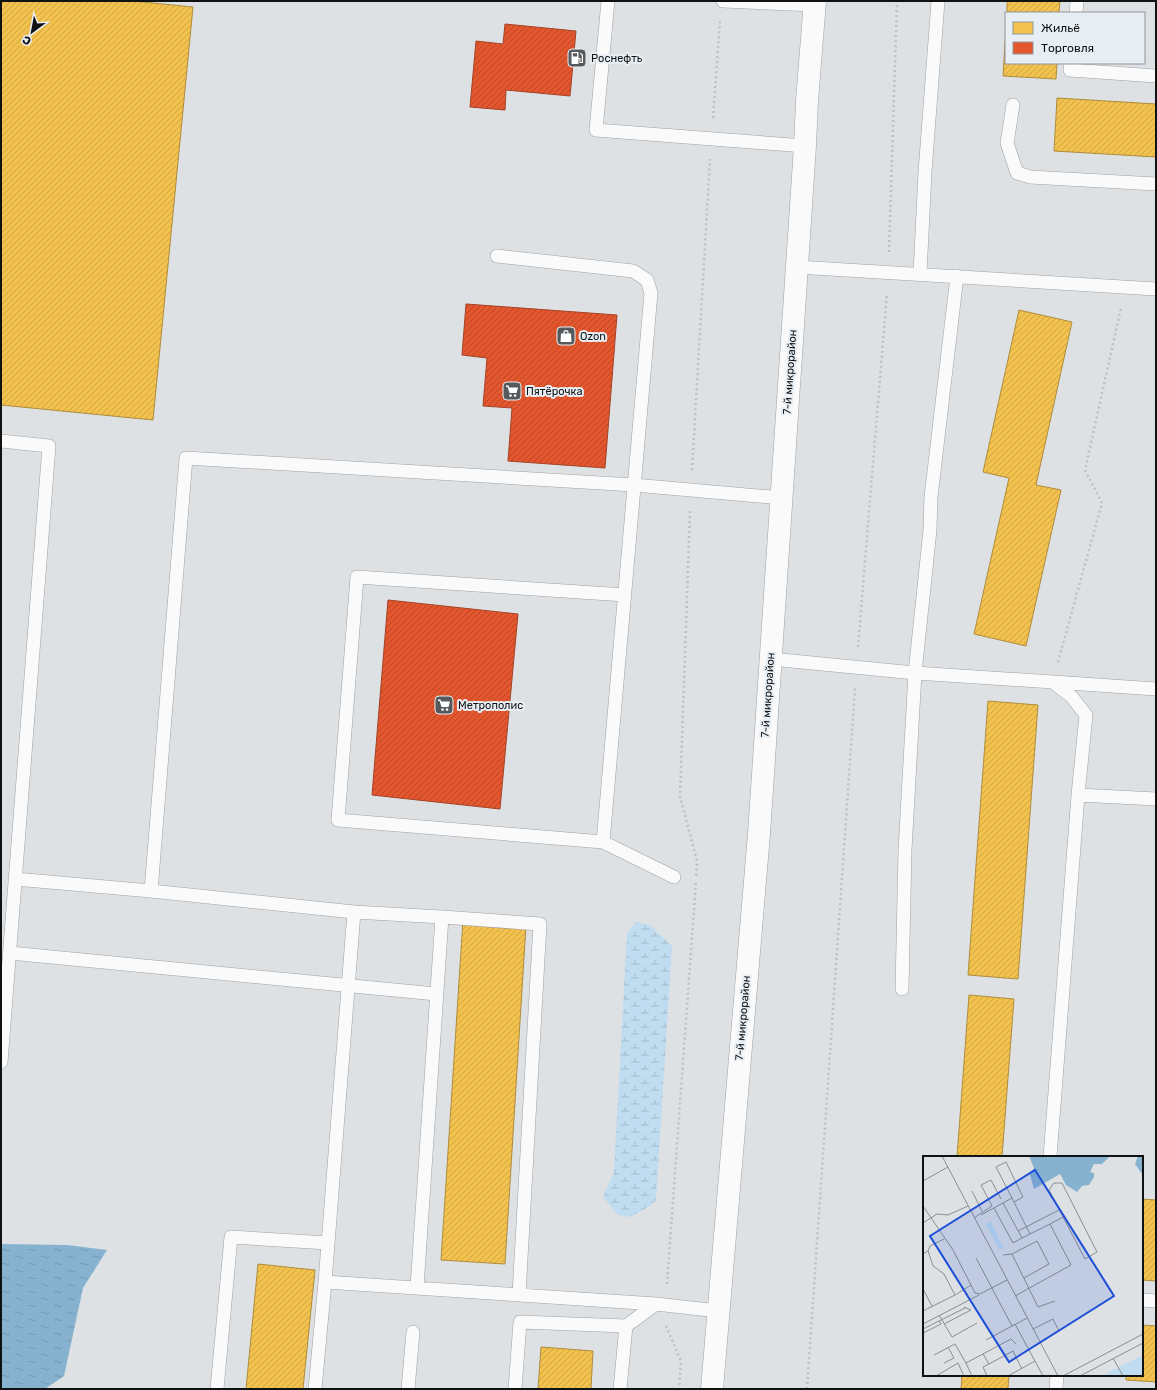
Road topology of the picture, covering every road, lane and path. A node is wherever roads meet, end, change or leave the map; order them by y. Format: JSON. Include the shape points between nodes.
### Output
{"nodes":[{"id":1,"x":608,"y":1,"type":"edge"},
{"id":2,"x":723,"y":1,"type":"edge"},
{"id":3,"x":897,"y":1,"type":"edge"},
{"id":4,"x":938,"y":1,"type":"edge"},
{"id":5,"x":1077,"y":1,"type":"edge"},
{"id":6,"x":815,"y":3,"type":"edge"},
{"id":7,"x":1076,"y":12,"type":"edge"},
{"id":8,"x":720,"y":16,"type":"dead end"},
{"id":9,"x":1071,"y":64,"type":"edge"},
{"id":10,"x":1156,"y":76,"type":"edge"},
{"id":11,"x":1013,"y":105,"type":"dead end"},
{"id":12,"x":711,"y":139,"type":"junction"},
{"id":13,"x":805,"y":146,"type":"junction"},
{"id":14,"x":1156,"y":184,"type":"edge"},
{"id":15,"x":497,"y":256,"type":"dead end"},
{"id":16,"x":797,"y":267,"type":"junction"},
{"id":17,"x":888,"y":272,"type":"junction"},
{"id":18,"x":920,"y":274,"type":"junction"},
{"id":19,"x":957,"y":276,"type":"junction"},
{"id":20,"x":1126,"y":287,"type":"junction"},
{"id":21,"x":1156,"y":289,"type":"edge"},
{"id":22,"x":1,"y":441,"type":"edge"},
{"id":23,"x":634,"y":485,"type":"junction"},
{"id":24,"x":691,"y":490,"type":"junction"},
{"id":25,"x":782,"y":498,"type":"junction"},
{"id":26,"x":625,"y":595,"type":"junction"},
{"id":27,"x":771,"y":659,"type":"junction"},
{"id":28,"x":856,"y":667,"type":"junction"},
{"id":29,"x":916,"y":673,"type":"junction"},
{"id":30,"x":1053,"y":682,"type":"junction"},
{"id":31,"x":1156,"y":689,"type":"edge"},
{"id":32,"x":1078,"y":794,"type":"junction"},
{"id":33,"x":1156,"y":798,"type":"edge"},
{"id":34,"x":603,"y":842,"type":"junction"},
{"id":35,"x":674,"y":877,"type":"dead end"},
{"id":36,"x":15,"y":880,"type":"junction"},
{"id":37,"x":151,"y":891,"type":"junction"},
{"id":38,"x":354,"y":912,"type":"junction"},
{"id":39,"x":442,"y":917,"type":"junction"},
{"id":40,"x":10,"y":953,"type":"junction"},
{"id":41,"x":347,"y":986,"type":"junction"},
{"id":42,"x":902,"y":989,"type":"dead end"},
{"id":43,"x":436,"y":994,"type":"junction"},
{"id":44,"x":1,"y":1062,"type":"edge"},
{"id":45,"x":1050,"y":1156,"type":"edge"},
{"id":46,"x":328,"y":1243,"type":"junction"},
{"id":47,"x":325,"y":1282,"type":"junction"},
{"id":48,"x":416,"y":1287,"type":"junction"},
{"id":49,"x":519,"y":1294,"type":"junction"},
{"id":50,"x":1143,"y":1300,"type":"edge"},
{"id":51,"x":1156,"y":1302,"type":"edge"},
{"id":52,"x":656,"y":1304,"type":"junction"},
{"id":53,"x":718,"y":1310,"type":"junction"},
{"id":54,"x":626,"y":1326,"type":"junction"},
{"id":55,"x":413,"y":1332,"type":"dead end"},
{"id":56,"x":1057,"y":1376,"type":"edge"},
{"id":57,"x":216,"y":1389,"type":"edge"},
{"id":58,"x":315,"y":1389,"type":"edge"},
{"id":59,"x":408,"y":1389,"type":"edge"},
{"id":60,"x":515,"y":1389,"type":"edge"},
{"id":61,"x":620,"y":1389,"type":"edge"},
{"id":62,"x":679,"y":1389,"type":"edge"},
{"id":63,"x":712,"y":1389,"type":"edge"},
{"id":64,"x":808,"y":1389,"type":"edge"},
{"id":65,"x":1056,"y":1389,"type":"edge"}],
"edges":[{"from":1,"to":12,"type":"lane","via":[[596,130]]},
{"from":2,"to":6,"type":"lane"},
{"from":3,"to":17,"type":"path"},
{"from":4,"to":18,"type":"lane","via":[[924,172]]},
{"from":5,"to":7,"type":"lane"},
{"from":6,"to":13,"type":"street","name":"7-й микрорайон"},
{"from":8,"to":12,"type":"path"},
{"from":9,"to":10,"type":"lane","via":[[1070,70]]},
{"from":11,"to":14,"type":"lane","via":[[1007,143],[1017,173],[1030,177]]},
{"from":12,"to":13,"type":"lane"},
{"from":12,"to":24,"type":"path"},
{"from":13,"to":16,"type":"street","name":"7-й микрорайон"},
{"from":15,"to":23,"type":"lane","via":[[633,271],[647,280],[651,293]]},
{"from":16,"to":17,"type":"lane"},
{"from":16,"to":25,"type":"street","name":"7-й микрорайон"},
{"from":17,"to":18,"type":"lane"},
{"from":17,"to":28,"type":"path"},
{"from":18,"to":19,"type":"lane"},
{"from":19,"to":20,"type":"lane"},
{"from":19,"to":29,"type":"lane","via":[[931,497]]},
{"from":20,"to":21,"type":"lane"},
{"from":20,"to":30,"type":"path","via":[[1085,470],[1102,503]]},
{"from":22,"to":36,"type":"lane","via":[[49,446]]},
{"from":23,"to":24,"type":"lane"},
{"from":23,"to":26,"type":"lane"},
{"from":23,"to":37,"type":"lane","via":[[186,458]]},
{"from":24,"to":25,"type":"lane"},
{"from":24,"to":52,"type":"path","via":[[680,796],[697,861],[667,1288]]},
{"from":25,"to":27,"type":"street","name":"7-й микрорайон"},
{"from":26,"to":34,"type":"lane"},
{"from":26,"to":34,"type":"lane","via":[[357,577],[338,820]]},
{"from":27,"to":28,"type":"lane"},
{"from":27,"to":53,"type":"street","name":"7-й микрорайон","via":[[759,834]]},
{"from":28,"to":29,"type":"lane"},
{"from":28,"to":64,"type":"path"},
{"from":29,"to":30,"type":"lane"},
{"from":29,"to":42,"type":"lane","via":[[905,850]]},
{"from":30,"to":31,"type":"lane"},
{"from":30,"to":32,"type":"lane","via":[[1071,696],[1086,715]]},
{"from":32,"to":33,"type":"lane"},
{"from":32,"to":45,"type":"lane"},
{"from":34,"to":35,"type":"lane"},
{"from":36,"to":37,"type":"lane"},
{"from":36,"to":40,"type":"lane"},
{"from":37,"to":38,"type":"lane"},
{"from":38,"to":39,"type":"lane"},
{"from":38,"to":41,"type":"lane"},
{"from":39,"to":43,"type":"lane"},
{"from":39,"to":49,"type":"lane","via":[[540,924]]},
{"from":40,"to":41,"type":"lane"},
{"from":40,"to":44,"type":"lane"},
{"from":41,"to":43,"type":"lane"},
{"from":41,"to":46,"type":"lane"},
{"from":43,"to":48,"type":"lane"},
{"from":46,"to":47,"type":"lane"},
{"from":46,"to":57,"type":"lane","via":[[231,1237]]},
{"from":47,"to":48,"type":"lane"},
{"from":47,"to":58,"type":"lane"},
{"from":48,"to":49,"type":"lane"},
{"from":49,"to":52,"type":"lane"},
{"from":50,"to":51,"type":"lane"},
{"from":52,"to":53,"type":"lane"},
{"from":52,"to":54,"type":"lane"},
{"from":52,"to":62,"type":"path","via":[[681,1361]]},
{"from":53,"to":63,"type":"street","name":"7-й микрорайон"},
{"from":54,"to":60,"type":"lane","via":[[520,1322]]},
{"from":54,"to":61,"type":"lane"},
{"from":55,"to":59,"type":"lane"},
{"from":56,"to":65,"type":"lane"}]}
